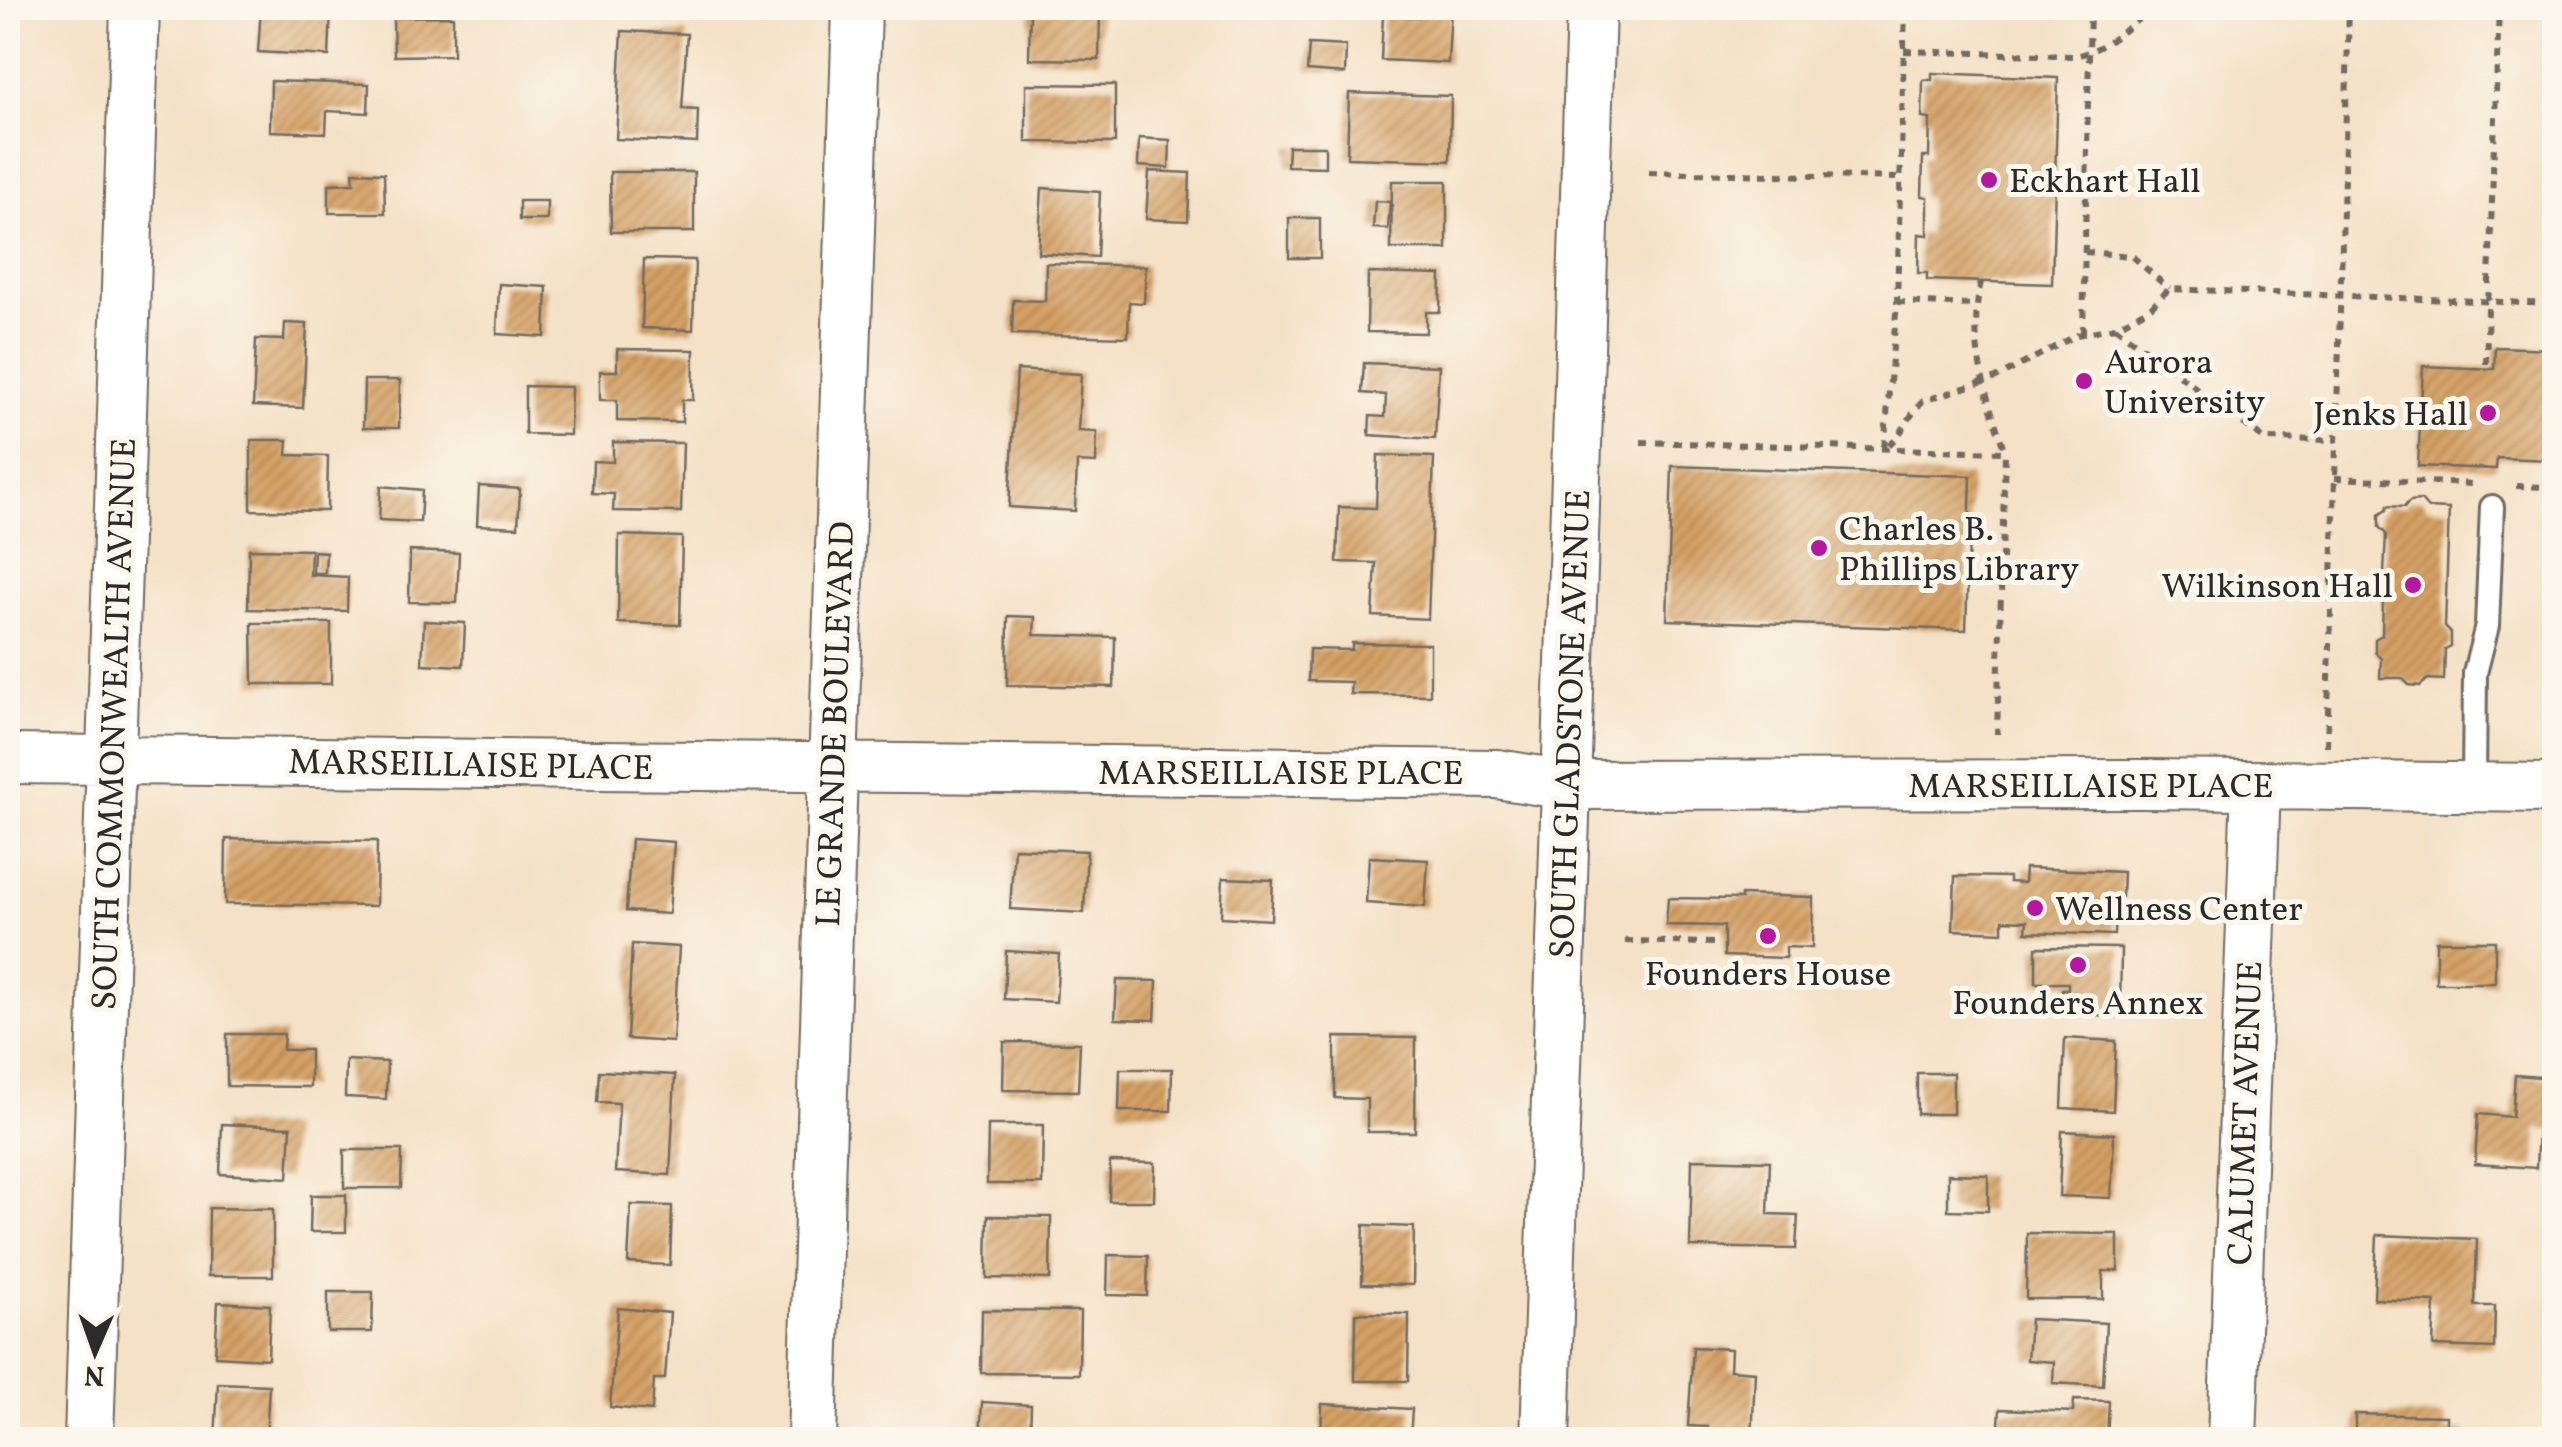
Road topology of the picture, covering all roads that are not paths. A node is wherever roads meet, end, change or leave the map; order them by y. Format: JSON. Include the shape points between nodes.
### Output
{"nodes":[{"id":1,"x":135,"y":8,"type":"edge"},
{"id":2,"x":857,"y":8,"type":"edge"},
{"id":3,"x":1591,"y":8,"type":"edge"},
{"id":4,"x":2492,"y":508,"type":"dead end"},
{"id":5,"x":8,"y":759,"type":"edge"},
{"id":6,"x":112,"y":760,"type":"junction"},
{"id":7,"x":833,"y":769,"type":"junction"},
{"id":8,"x":1567,"y":785,"type":"junction"},
{"id":9,"x":2256,"y":786,"type":"junction"},
{"id":10,"x":2474,"y":788,"type":"junction"},
{"id":11,"x":2554,"y":788,"type":"edge"},
{"id":12,"x":90,"y":1440,"type":"edge"},
{"id":13,"x":812,"y":1440,"type":"edge"},
{"id":14,"x":1545,"y":1440,"type":"edge"},
{"id":15,"x":2232,"y":1440,"type":"edge"}],
"edges":[{"from":1,"to":6,"type":"street","name":"SOUTH COMMONWEALTH AVENUE"},
{"from":2,"to":7,"type":"street","name":"LE GRANDE BOULEVARD"},
{"from":3,"to":8,"type":"street","name":"SOUTH GLADSTONE AVENUE"},
{"from":4,"to":10,"type":"lane","via":[[2487,626],[2475,673]]},
{"from":5,"to":6,"type":"street","name":"MARSEILLAISE PLACE"},
{"from":6,"to":7,"type":"street","name":"MARSEILLAISE PLACE"},
{"from":6,"to":12,"type":"street","name":"SOUTH COMMONWEALTH AVENUE"},
{"from":7,"to":8,"type":"street","name":"MARSEILLAISE PLACE","via":[[1497,774]]},
{"from":7,"to":13,"type":"street","name":"LE GRANDE BOULEVARD"},
{"from":8,"to":9,"type":"street","name":"MARSEILLAISE PLACE"},
{"from":8,"to":14,"type":"street","name":"SOUTH GLADSTONE AVENUE"},
{"from":9,"to":10,"type":"street","name":"MARSEILLAISE PLACE"},
{"from":9,"to":15,"type":"street","name":"CALUMET AVENUE"},
{"from":10,"to":11,"type":"street","name":"MARSEILLAISE PLACE"}]}
